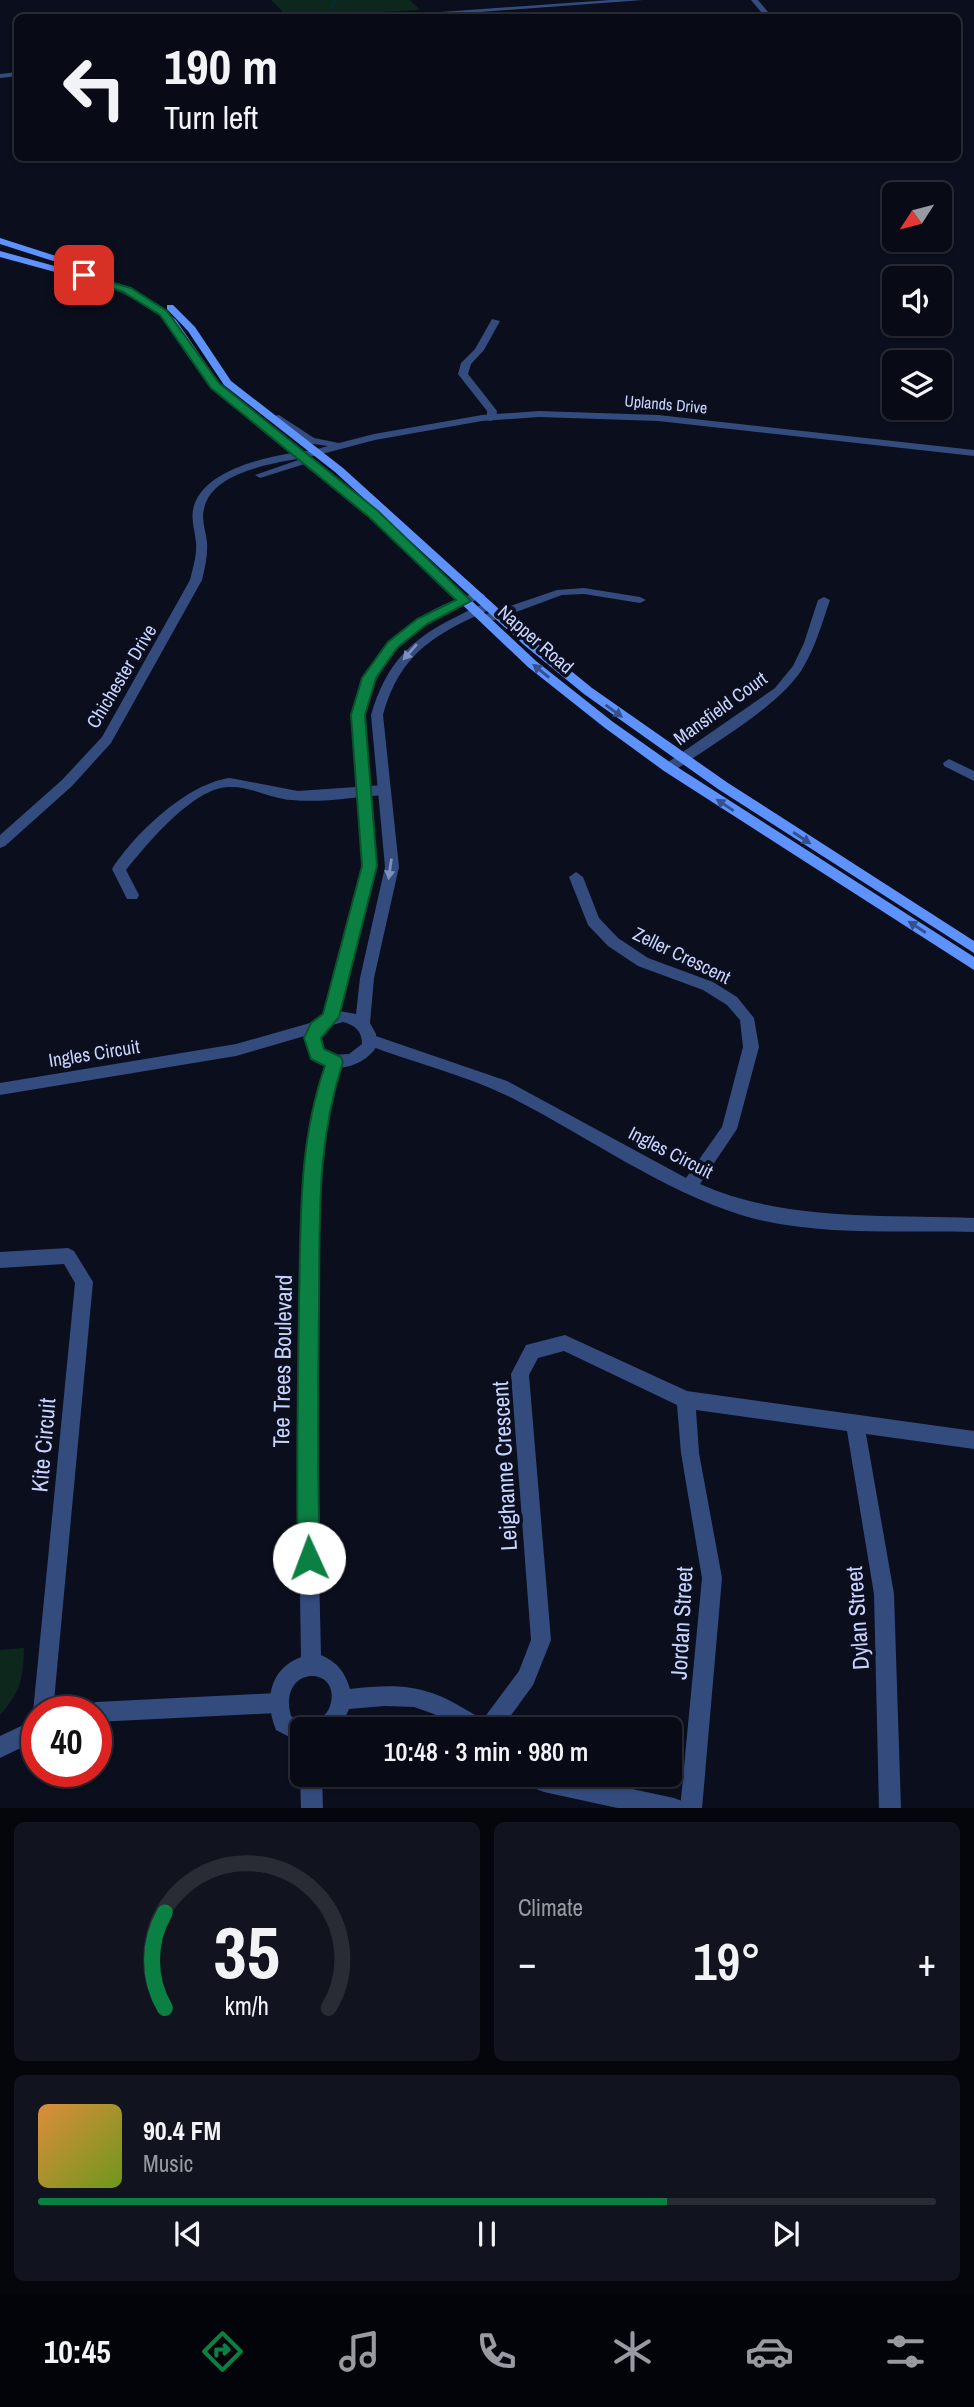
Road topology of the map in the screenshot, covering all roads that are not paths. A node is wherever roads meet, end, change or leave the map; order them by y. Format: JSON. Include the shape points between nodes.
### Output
{"nodes":[{"id":1,"x":640,"y":0,"type":"edge"},
{"id":2,"x":754,"y":0,"type":"edge"},
{"id":3,"x":498,"y":8,"type":"junction"},
{"id":4,"x":415,"y":14,"type":"edge"},
{"id":5,"x":502,"y":14,"type":"edge"},
{"id":6,"x":766,"y":14,"type":"edge"},
{"id":7,"x":0,"y":241,"type":"edge"},
{"id":8,"x":0,"y":254,"type":"edge"},
{"id":9,"x":495,"y":321,"type":"dead end"},
{"id":10,"x":257,"y":409,"type":"junction"},
{"id":11,"x":491,"y":418,"type":"junction"},
{"id":12,"x":356,"y":442,"type":"junction"},
{"id":13,"x":974,"y":453,"type":"edge"},
{"id":14,"x":306,"y":456,"type":"junction"},
{"id":15,"x":339,"y":470,"type":"junction"},
{"id":16,"x":479,"y":595,"type":"junction"},
{"id":17,"x":640,"y":600,"type":"dead end"},
{"id":18,"x":824,"y":600,"type":"dead end"},
{"id":19,"x":465,"y":601,"type":"junction"},
{"id":20,"x":487,"y":613,"type":"junction"},
{"id":21,"x":683,"y":758,"type":"junction"},
{"id":22,"x":949,"y":763,"type":"dead end"},
{"id":23,"x":669,"y":768,"type":"junction"},
{"id":24,"x":974,"y":777,"type":"edge"},
{"id":25,"x":383,"y":790,"type":"junction"},
{"id":26,"x":365,"y":791,"type":"junction"},
{"id":27,"x":0,"y":843,"type":"edge"},
{"id":28,"x":576,"y":877,"type":"dead end"},
{"id":29,"x":132,"y":894,"type":"dead end"},
{"id":30,"x":974,"y":948,"type":"edge"},
{"id":31,"x":974,"y":964,"type":"edge"},
{"id":32,"x":330,"y":1017,"type":"junction"},
{"id":33,"x":363,"y":1023,"type":"junction"},
{"id":34,"x":317,"y":1027,"type":"junction"},
{"id":35,"x":370,"y":1040,"type":"junction"},
{"id":36,"x":334,"y":1062,"type":"junction"},
{"id":37,"x":0,"y":1089,"type":"edge"},
{"id":38,"x":690,"y":1185,"type":"junction"},
{"id":39,"x":974,"y":1225,"type":"edge"},
{"id":40,"x":0,"y":1260,"type":"edge"},
{"id":41,"x":686,"y":1400,"type":"junction"},
{"id":42,"x":855,"y":1425,"type":"junction"},
{"id":43,"x":974,"y":1440,"type":"edge"},
{"id":44,"x":311,"y":1664,"type":"junction"},
{"id":45,"x":45,"y":1696,"type":"edge"},
{"id":46,"x":342,"y":1700,"type":"junction"},
{"id":47,"x":277,"y":1703,"type":"junction"},
{"id":48,"x":112,"y":1711,"type":"edge"},
{"id":49,"x":336,"y":1717,"type":"edge"},
{"id":50,"x":459,"y":1717,"type":"edge"},
{"id":51,"x":497,"y":1717,"type":"edge"},
{"id":52,"x":290,"y":1727,"type":"edge"},
{"id":53,"x":21,"y":1737,"type":"edge"},
{"id":54,"x":0,"y":1747,"type":"edge"},
{"id":55,"x":311,"y":1787,"type":"edge"},
{"id":56,"x":576,"y":1787,"type":"edge"},
{"id":57,"x":312,"y":1808,"type":"edge"},
{"id":58,"x":674,"y":1808,"type":"edge"},
{"id":59,"x":691,"y":1808,"type":"edge"},
{"id":60,"x":890,"y":1808,"type":"edge"}],
"edges":[{"from":1,"to":3,"type":"street"},
{"from":2,"to":6,"type":"street"},
{"from":3,"to":4,"type":"street"},
{"from":3,"to":5,"type":"street"},
{"from":7,"to":10,"type":"main road","name":"Napper Road","via":[[117,276],[162,300],[192,329],[227,383]]},
{"from":8,"to":14,"type":"main road","name":"Napper Road","via":[[117,286],[156,307],[173,322],[215,385]]},
{"from":9,"to":11,"type":"street","via":[[463,374],[492,411]]},
{"from":10,"to":12,"type":"street","via":[[311,441]]},
{"from":10,"to":14,"type":"main road","name":"Napper Road"},
{"from":11,"to":12,"type":"street","name":"Uplands Drive"},
{"from":11,"to":13,"type":"street","name":"Uplands Drive","via":[[539,414],[658,418]]},
{"from":12,"to":14,"type":"street","name":"Uplands Drive"},
{"from":12,"to":15,"type":"street","via":[[338,457]]},
{"from":14,"to":15,"type":"main road","name":"Napper Road"},
{"from":14,"to":19,"type":"main road","name":"Napper Road"},
{"from":14,"to":27,"type":"street","name":"Chichester Drive","via":[[205,493],[198,510],[202,550],[196,580],[107,740]]},
{"from":15,"to":16,"type":"main road","name":"Napper Road"},
{"from":16,"to":19,"type":"street"},
{"from":16,"to":20,"type":"main road","name":"Napper Road"},
{"from":17,"to":20,"type":"street","via":[[573,591]]},
{"from":18,"to":21,"type":"street","name":"Mansfield Court","via":[[810,643],[779,691]]},
{"from":19,"to":20,"type":"main road","name":"Napper Road"},
{"from":19,"to":26,"type":"street","via":[[404,633],[369,678],[358,715]]},
{"from":20,"to":21,"type":"main road","name":"Napper Road","one_way":true},
{"from":23,"to":20,"type":"main road","name":"Napper Road","one_way":true,"via":[[532,664]]},
{"from":20,"to":25,"type":"street","one_way":true,"via":[[434,630],[397,667],[377,715]]},
{"from":21,"to":23,"type":"street","name":"Mansfield Court"},
{"from":21,"to":30,"type":"main road","name":"Napper Road","one_way":true},
{"from":22,"to":24,"type":"street"},
{"from":31,"to":23,"type":"main road","name":"Napper Road","one_way":true},
{"from":25,"to":26,"type":"street"},
{"from":25,"to":33,"type":"street","one_way":true,"via":[[392,867],[367,978]]},
{"from":26,"to":29,"type":"street","via":[[298,796],[227,782],[202,789],[119,869]]},
{"from":26,"to":32,"type":"street","via":[[370,866]]},
{"from":28,"to":38,"type":"street","name":"Zeller Crescent","via":[[593,921],[613,942],[643,962],[708,986],[732,1001],[747,1018],[751,1047],[729,1129]]},
{"from":32,"to":33,"type":"street"},
{"from":32,"to":34,"type":"street"},
{"from":33,"to":35,"type":"street"},
{"from":34,"to":36,"type":"street","via":[[313,1046],[317,1054]]},
{"from":34,"to":37,"type":"street","name":"Ingles Circuit","via":[[236,1050]]},
{"from":35,"to":36,"type":"street","via":[[356,1059]]},
{"from":35,"to":38,"type":"street","name":"Ingles Circuit","via":[[517,1093]]},
{"from":36,"to":44,"type":"street","name":"Tee Trees Boulevard","via":[[320,1104],[311,1167],[307,1479]]},
{"from":38,"to":39,"type":"street","name":"Ingles Circuit","via":[[715,1198],[771,1215]]},
{"from":40,"to":45,"type":"street","name":"Kite Circuit","via":[[68,1256],[84,1282]]},
{"from":41,"to":42,"type":"street","name":"Leighanne Crescent"},
{"from":41,"to":51,"type":"street","name":"Leighanne Crescent","via":[[565,1343],[532,1351],[520,1374],[541,1640],[526,1678]]},
{"from":41,"to":59,"type":"street","name":"Jordan Street","via":[[690,1453],[712,1578]]},
{"from":42,"to":43,"type":"street","name":"Leighanne Crescent"},
{"from":42,"to":60,"type":"street","name":"Dylan Street","via":[[884,1594]]},
{"from":44,"to":46,"type":"street","via":[[321,1665],[338,1678]]},
{"from":44,"to":47,"type":"street","via":[[284,1680]]},
{"from":46,"to":49,"type":"street"},
{"from":46,"to":50,"type":"street","via":[[401,1693],[432,1700]]},
{"from":47,"to":48,"type":"street"},
{"from":47,"to":52,"type":"street","via":[[283,1723]]},
{"from":53,"to":54,"type":"street"},
{"from":55,"to":57,"type":"street"},
{"from":56,"to":58,"type":"street"}]}
